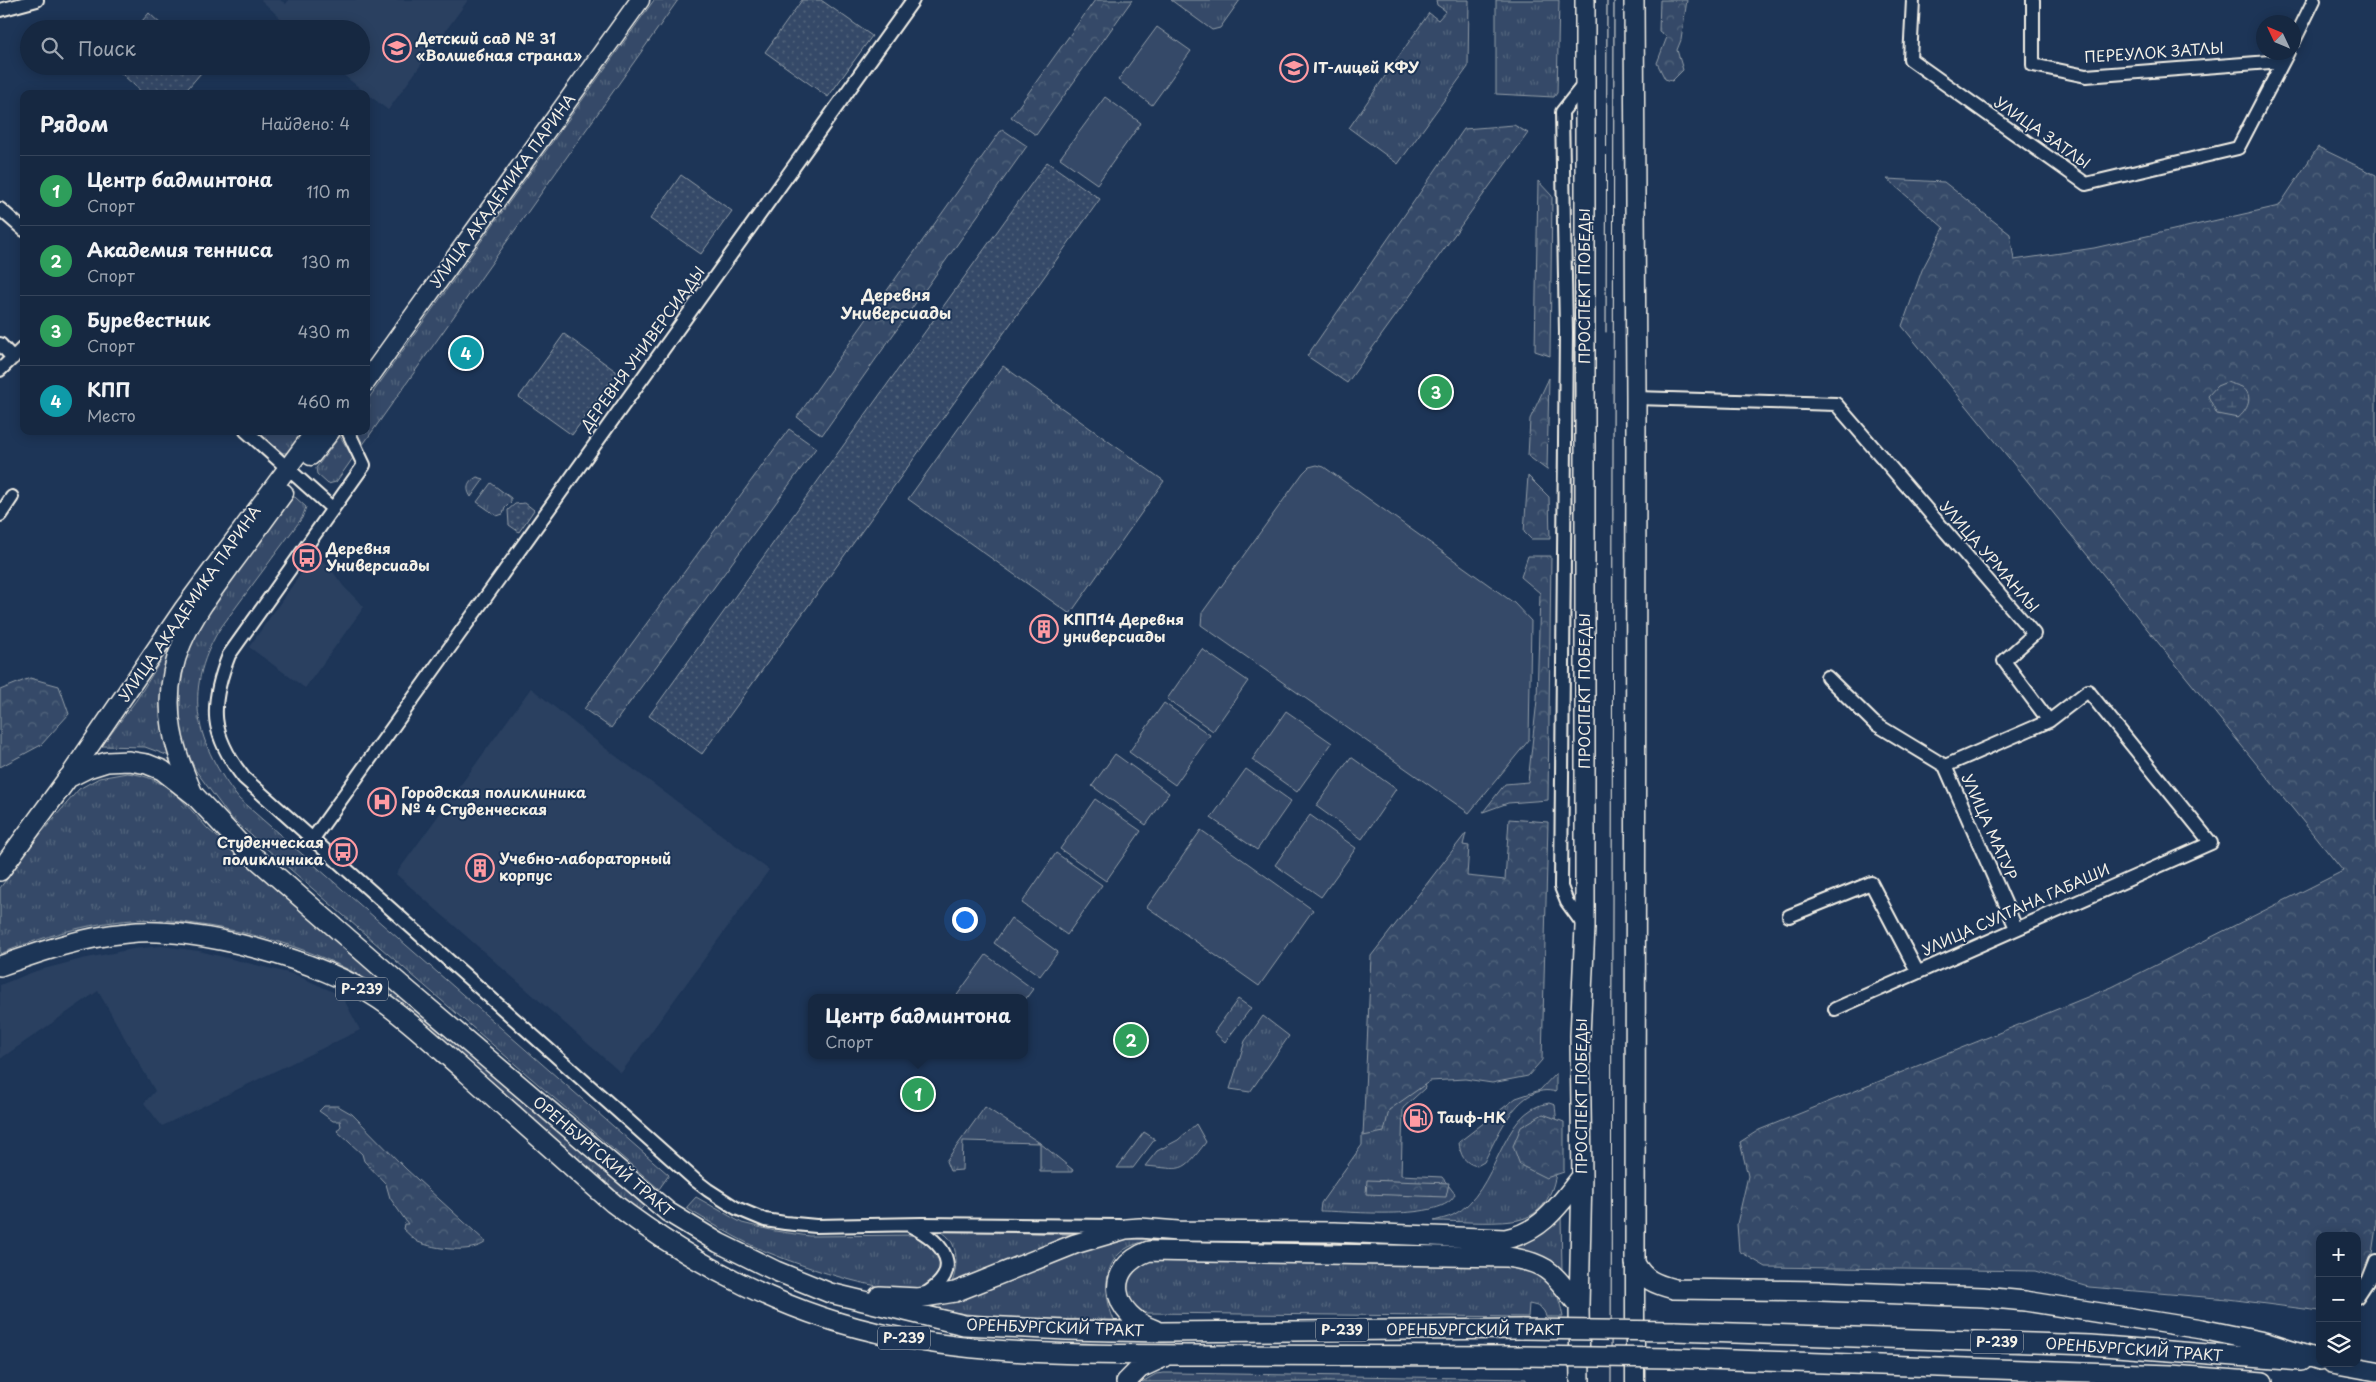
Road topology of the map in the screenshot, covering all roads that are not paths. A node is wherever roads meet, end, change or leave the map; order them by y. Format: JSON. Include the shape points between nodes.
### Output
{"nodes":[{"id":1,"x":37,"y":0,"type":"edge"},
{"id":2,"x":626,"y":0,"type":"edge"},
{"id":3,"x":640,"y":0,"type":"edge"},
{"id":4,"x":913,"y":0,"type":"edge"},
{"id":5,"x":1585,"y":0,"type":"edge"},
{"id":6,"x":1634,"y":0,"type":"edge"},
{"id":7,"x":1913,"y":0,"type":"edge"},
{"id":8,"x":2033,"y":0,"type":"edge"},
{"id":9,"x":2314,"y":0,"type":"edge"},
{"id":10,"x":0,"y":10,"type":"edge"},
{"id":11,"x":2301,"y":27,"type":"edge"},
{"id":12,"x":2256,"y":60,"type":"edge"},
{"id":13,"x":2284,"y":60,"type":"edge"},
{"id":14,"x":1585,"y":83,"type":"junction"},
{"id":15,"x":0,"y":209,"type":"edge"},
{"id":16,"x":20,"y":226,"type":"edge"},
{"id":17,"x":0,"y":344,"type":"edge"},
{"id":18,"x":20,"y":351,"type":"edge"},
{"id":19,"x":370,"y":356,"type":"edge"},
{"id":20,"x":13,"y":358,"type":"junction"},
{"id":21,"x":0,"y":370,"type":"edge"},
{"id":22,"x":370,"y":376,"type":"edge"},
{"id":23,"x":1636,"y":398,"type":"junction"},
{"id":24,"x":250,"y":435,"type":"edge"},
{"id":25,"x":313,"y":435,"type":"edge"},
{"id":26,"x":327,"y":435,"type":"edge"},
{"id":27,"x":350,"y":435,"type":"edge"},
{"id":28,"x":292,"y":472,"type":"junction"},
{"id":29,"x":12,"y":497,"type":"dead end"},
{"id":30,"x":332,"y":509,"type":"junction"},
{"id":31,"x":0,"y":515,"type":"edge"},
{"id":32,"x":1827,"y":677,"type":"dead end"},
{"id":33,"x":2050,"y":721,"type":"junction"},
{"id":34,"x":1945,"y":766,"type":"junction"},
{"id":35,"x":68,"y":778,"type":"junction"},
{"id":36,"x":194,"y":795,"type":"junction"},
{"id":37,"x":312,"y":840,"type":"junction"},
{"id":38,"x":0,"y":871,"type":"edge"},
{"id":39,"x":1789,"y":916,"type":"dead end"},
{"id":40,"x":1585,"y":927,"type":"junction"},
{"id":41,"x":2016,"y":928,"type":"junction"},
{"id":42,"x":0,"y":966,"type":"edge"},
{"id":43,"x":1917,"y":971,"type":"junction"},
{"id":44,"x":1835,"y":1009,"type":"dead end"},
{"id":45,"x":1582,"y":1176,"type":"junction"},
{"id":46,"x":668,"y":1212,"type":"junction"},
{"id":47,"x":906,"y":1224,"type":"junction"},
{"id":48,"x":1140,"y":1228,"type":"junction"},
{"id":49,"x":650,"y":1231,"type":"junction"},
{"id":50,"x":2376,"y":1261,"type":"edge"},
{"id":51,"x":1635,"y":1263,"type":"junction"},
{"id":52,"x":2361,"y":1290,"type":"edge"},
{"id":53,"x":830,"y":1293,"type":"junction"},
{"id":54,"x":918,"y":1298,"type":"junction"},
{"id":55,"x":1579,"y":1306,"type":"junction"},
{"id":56,"x":1161,"y":1332,"type":"junction"},
{"id":57,"x":1180,"y":1355,"type":"junction"},
{"id":58,"x":2316,"y":1360,"type":"edge"},
{"id":59,"x":2316,"y":1361,"type":"edge"},
{"id":60,"x":2352,"y":1367,"type":"edge"},
{"id":61,"x":2376,"y":1372,"type":"edge"},
{"id":62,"x":2176,"y":1378,"type":"edge"},
{"id":63,"x":1126,"y":1382,"type":"edge"},
{"id":64,"x":1580,"y":1382,"type":"edge"},
{"id":65,"x":1635,"y":1382,"type":"edge"},
{"id":66,"x":2263,"y":1382,"type":"edge"}],
"edges":[{"from":1,"to":10,"type":"street"},
{"from":2,"to":19,"type":"main road","name":"УЛИЦА АКАДЕМИКА ПАРИНА"},
{"from":3,"to":22,"type":"main road","name":"УЛИЦА АКАДЕМИКА ПАРИНА"},
{"from":4,"to":37,"type":"street","name":"ДЕРЕВНЯ УНИВЕРСИАДЫ"},
{"from":5,"to":14,"type":"main road","name":"ПРОСПЕКТ ПОБЕДЫ"},
{"from":6,"to":23,"type":"main road"},
{"from":7,"to":13,"type":"street","name":"УЛИЦА ЗАТЛЫ","via":[[1910,59],[2086,184],[2238,148]]},
{"from":8,"to":12,"type":"street","name":"ПЕРЕУЛОК ЗАТЛЫ","via":[[2033,65],[2086,76]]},
{"from":9,"to":11,"type":"street"},
{"from":14,"to":40,"type":"main road","name":"ПРОСПЕКТ ПОБЕДЫ"},
{"from":14,"to":40,"type":"street","via":[[1562,112],[1566,332],[1561,887],[1567,902]]},
{"from":15,"to":16,"type":"street"},
{"from":17,"to":20,"type":"street"},
{"from":18,"to":20,"type":"street"},
{"from":20,"to":21,"type":"street"},
{"from":23,"to":33,"type":"street","name":"УЛИЦА УРМАНЛЫ","via":[[1836,404],[2034,634],[2004,661]]},
{"from":23,"to":51,"type":"main road"},
{"from":24,"to":28,"type":"street"},
{"from":25,"to":28,"type":"main road","name":"УЛИЦА АКАДЕМИКА ПАРИНА"},
{"from":26,"to":28,"type":"main road","name":"УЛИЦА АКАДЕМИКА ПАРИНА"},
{"from":27,"to":30,"type":"street","via":[[364,465]]},
{"from":28,"to":30,"type":"street"},
{"from":28,"to":35,"type":"main road","name":"УЛИЦА АКАДЕМИКА ПАРИНА","via":[[184,608]]},
{"from":28,"to":36,"type":"main road","name":"УЛИЦА АКАДЕМИКА ПАРИНА","via":[[194,616],[180,645],[170,700],[172,730],[179,759]]},
{"from":29,"to":31,"type":"street"},
{"from":30,"to":37,"type":"street","via":[[229,655],[217,693],[217,733],[228,758],[244,778]]},
{"from":32,"to":34,"type":"street","name":"УЛИЦА МАТУР","via":[[1874,723]]},
{"from":33,"to":34,"type":"street","name":"УЛИЦА МАТУР"},
{"from":33,"to":41,"type":"street","name":"УЛИЦА СУЛТАНА ГАБАШИ","via":[[2088,691],[2211,843]]},
{"from":34,"to":41,"type":"street","name":"УЛИЦА МАТУР"},
{"from":35,"to":36,"type":"main road","name":"ОРЕНБУРГСКИЙ ТРАКТ","number":"Р-239","via":[[107,762],[129,761],[162,770]]},
{"from":35,"to":38,"type":"main road","name":"ОРЕНБУРГСКИЙ ТРАКТ","number":"Р-239"},
{"from":36,"to":46,"type":"main road","name":"ОРЕНБУРГСКИЙ ТРАКТ","number":"Р-239","via":[[243,846],[392,978]]},
{"from":37,"to":47,"type":"street","via":[[708,1190],[736,1208],[765,1220],[816,1226]]},
{"from":39,"to":43,"type":"street","via":[[1871,884]]},
{"from":40,"to":45,"type":"main road","name":"ПРОСПЕКТ ПОБЕДЫ","via":[[1580,1036]]},
{"from":41,"to":43,"type":"street","name":"УЛИЦА СУЛТАНА ГАБАШИ"},
{"from":42,"to":49,"type":"main road","name":"ОРЕНБУРГСКИЙ ТРАКТ","number":"Р-239","via":[[94,937],[162,932],[198,936],[276,954],[315,967],[350,982],[403,1017],[613,1203]]},
{"from":43,"to":44,"type":"street","name":"УЛИЦА СУЛТАНА ГАБАШИ"},
{"from":45,"to":48,"type":"main road","via":[[1538,1227],[1505,1240]]},
{"from":45,"to":55,"type":"main road","name":"ПРОСПЕКТ ПОБЕДЫ"},
{"from":46,"to":49,"type":"main road"},
{"from":46,"to":53,"type":"main road","name":"ОРЕНБУРГСКИЙ ТРАКТ","number":"Р-239","via":[[719,1243]]},
{"from":47,"to":48,"type":"street"},
{"from":47,"to":54,"type":"street","via":[[936,1242],[947,1262],[945,1276],[938,1286]]},
{"from":48,"to":54,"type":"main road","via":[[1075,1244],[975,1286]]},
{"from":49,"to":57,"type":"main road","name":"ОРЕНБУРГСКИЙ ТРАКТ","number":"Р-239","via":[[724,1275],[783,1303],[892,1336],[1032,1353]]},
{"from":50,"to":52,"type":"street"},
{"from":51,"to":58,"type":"main road","via":[[1652,1282],[1674,1289],[1821,1291],[2025,1301],[2201,1329],[2264,1342]]},
{"from":51,"to":65,"type":"main road"},
{"from":53,"to":54,"type":"main road"},
{"from":53,"to":56,"type":"main road","name":"ОРЕНБУРГСКИЙ ТРАКТ","number":"Р-239","via":[[964,1325]]},
{"from":55,"to":56,"type":"main road","via":[[1550,1270],[1527,1260],[1507,1257],[1149,1251],[1138,1255],[1124,1268],[1118,1282],[1118,1296],[1134,1319]]},
{"from":55,"to":64,"type":"main road","name":"ПРОСПЕКТ ПОБЕДЫ"},
{"from":56,"to":59,"type":"main road","name":"ОРЕНБУРГСКИЙ ТРАКТ","number":"Р-239","bridge":true,"via":[[1674,1331],[2090,1345]]},
{"from":57,"to":62,"type":"main road","name":"ОРЕНБУРГСКИЙ ТРАКТ","number":"Р-239","bridge":true,"via":[[1674,1358]]},
{"from":57,"to":63,"type":"main road","via":[[1149,1362]]},
{"from":60,"to":61,"type":"main road"},
{"from":62,"to":66,"type":"main road","name":"ОРЕНБУРГСКИЙ ТРАКТ","number":"Р-239"}]}
